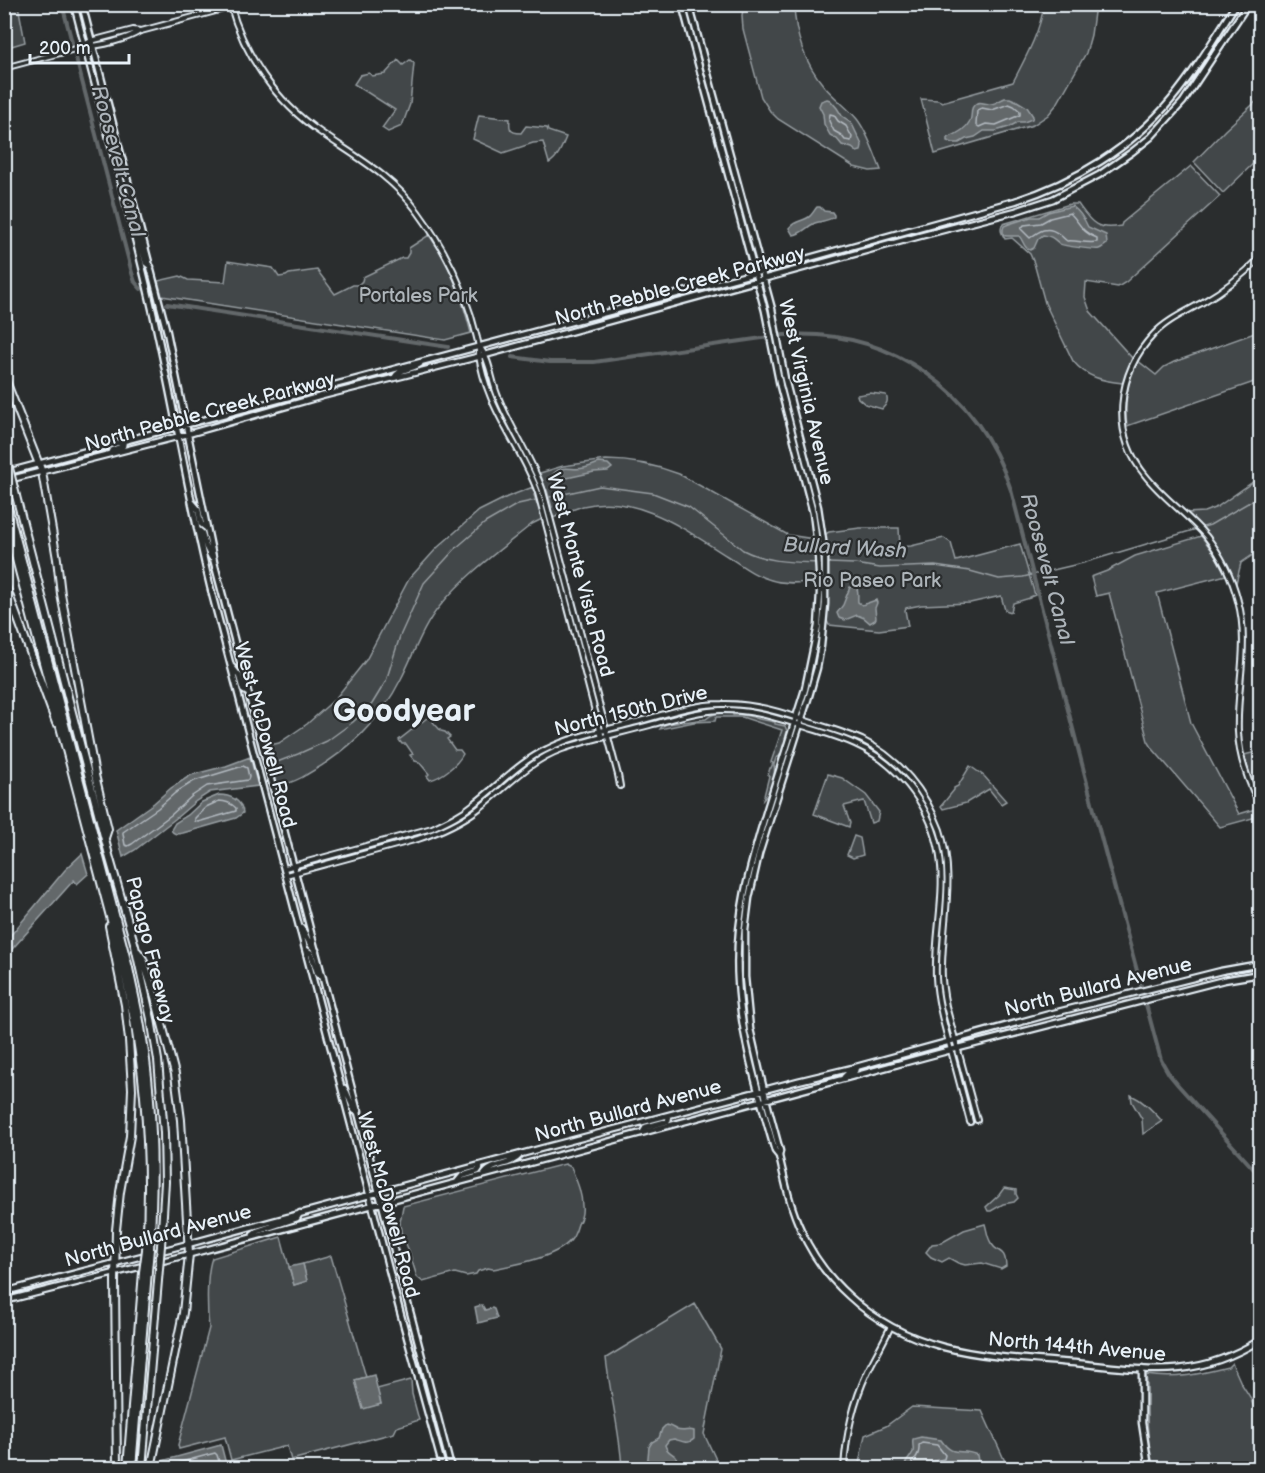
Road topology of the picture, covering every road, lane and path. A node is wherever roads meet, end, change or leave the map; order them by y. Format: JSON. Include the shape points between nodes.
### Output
{"nodes":[{"id":1,"x":74,"y":4,"type":"edge"},
{"id":2,"x":82,"y":4,"type":"edge"},
{"id":3,"x":682,"y":4,"type":"edge"},
{"id":4,"x":688,"y":4,"type":"edge"},
{"id":5,"x":1236,"y":4,"type":"edge"},
{"id":6,"x":1246,"y":4,"type":"edge"},
{"id":7,"x":231,"y":6,"type":"edge"},
{"id":8,"x":92,"y":44,"type":"junction"},
{"id":9,"x":84,"y":46,"type":"junction"},
{"id":10,"x":4,"y":68,"type":"edge"},
{"id":11,"x":947,"y":219,"type":"junction"},
{"id":12,"x":949,"y":228,"type":"junction"},
{"id":13,"x":133,"y":233,"type":"junction"},
{"id":14,"x":854,"y":245,"type":"junction"},
{"id":15,"x":856,"y":253,"type":"junction"},
{"id":16,"x":1260,"y":258,"type":"edge"},
{"id":17,"x":151,"y":267,"type":"junction"},
{"id":18,"x":758,"y":272,"type":"junction"},
{"id":19,"x":763,"y":280,"type":"junction"},
{"id":20,"x":757,"y":281,"type":"junction"},
{"id":21,"x":167,"y":332,"type":"junction"},
{"id":22,"x":158,"y":335,"type":"junction"},
{"id":23,"x":479,"y":346,"type":"junction"},
{"id":24,"x":482,"y":356,"type":"junction"},
{"id":25,"x":422,"y":362,"type":"junction"},
{"id":26,"x":4,"y":376,"type":"edge"},
{"id":27,"x":394,"y":378,"type":"junction"},
{"id":28,"x":186,"y":424,"type":"junction"},
{"id":29,"x":177,"y":426,"type":"junction"},
{"id":30,"x":188,"y":434,"type":"junction"},
{"id":31,"x":178,"y":436,"type":"junction"},
{"id":32,"x":124,"y":441,"type":"junction"},
{"id":33,"x":5,"y":454,"type":"edge"},
{"id":34,"x":110,"y":454,"type":"junction"},
{"id":35,"x":39,"y":464,"type":"junction"},
{"id":36,"x":42,"y":472,"type":"junction"},
{"id":37,"x":4,"y":473,"type":"edge"},
{"id":38,"x":4,"y":481,"type":"edge"},
{"id":39,"x":5,"y":495,"type":"edge"},
{"id":40,"x":191,"y":500,"type":"junction"},
{"id":41,"x":4,"y":514,"type":"edge"},
{"id":42,"x":206,"y":528,"type":"junction"},
{"id":43,"x":197,"y":529,"type":"junction"},
{"id":44,"x":214,"y":561,"type":"junction"},
{"id":45,"x":4,"y":581,"type":"edge"},
{"id":46,"x":579,"y":624,"type":"junction"},
{"id":47,"x":573,"y":626,"type":"junction"},
{"id":48,"x":231,"y":665,"type":"junction"},
{"id":49,"x":248,"y":693,"type":"junction"},
{"id":50,"x":700,"y":706,"type":"junction"},
{"id":51,"x":701,"y":712,"type":"junction"},
{"id":52,"x":798,"y":721,"type":"junction"},
{"id":53,"x":606,"y":730,"type":"junction"},
{"id":54,"x":600,"y":731,"type":"junction"},
{"id":55,"x":608,"y":736,"type":"junction"},
{"id":56,"x":63,"y":737,"type":"junction"},
{"id":57,"x":602,"y":738,"type":"junction"},
{"id":58,"x":620,"y":786,"type":"dead end"},
{"id":59,"x":475,"y":803,"type":"junction"},
{"id":60,"x":1260,"y":805,"type":"edge"},
{"id":61,"x":479,"y":808,"type":"junction"},
{"id":62,"x":105,"y":839,"type":"junction"},
{"id":63,"x":294,"y":866,"type":"junction"},
{"id":64,"x":285,"y":868,"type":"junction"},
{"id":65,"x":296,"y":872,"type":"junction"},
{"id":66,"x":286,"y":875,"type":"junction"},
{"id":67,"x":104,"y":893,"type":"junction"},
{"id":68,"x":300,"y":926,"type":"junction"},
{"id":69,"x":135,"y":946,"type":"junction"},
{"id":70,"x":306,"y":950,"type":"junction"},
{"id":71,"x":316,"y":950,"type":"junction"},
{"id":72,"x":1260,"y":964,"type":"edge"},
{"id":73,"x":1260,"y":974,"type":"edge"},
{"id":74,"x":323,"y":978,"type":"junction"},
{"id":75,"x":337,"y":1030,"type":"junction"},
{"id":76,"x":327,"y":1032,"type":"junction"},
{"id":77,"x":955,"y":1040,"type":"junction"},
{"id":78,"x":949,"y":1042,"type":"junction"},
{"id":79,"x":954,"y":1049,"type":"junction"},
{"id":80,"x":856,"y":1067,"type":"junction"},
{"id":81,"x":842,"y":1079,"type":"junction"},
{"id":82,"x":341,"y":1083,"type":"junction"},
{"id":83,"x":761,"y":1091,"type":"junction"},
{"id":84,"x":763,"y":1100,"type":"junction"},
{"id":85,"x":358,"y":1111,"type":"junction"},
{"id":86,"x":669,"y":1116,"type":"junction"},
{"id":87,"x":977,"y":1120,"type":"dead end"},
{"id":88,"x":970,"y":1122,"type":"dead end"},
{"id":89,"x":643,"y":1132,"type":"junction"},
{"id":90,"x":520,"y":1155,"type":"junction"},
{"id":91,"x":479,"y":1166,"type":"junction"},
{"id":92,"x":484,"y":1175,"type":"junction"},
{"id":93,"x":456,"y":1183,"type":"junction"},
{"id":94,"x":379,"y":1193,"type":"junction"},
{"id":95,"x":370,"y":1196,"type":"junction"},
{"id":96,"x":381,"y":1203,"type":"junction"},
{"id":97,"x":372,"y":1205,"type":"junction"},
{"id":98,"x":300,"y":1213,"type":"junction"},
{"id":99,"x":251,"y":1237,"type":"junction"},
{"id":100,"x":188,"y":1244,"type":"junction"},
{"id":101,"x":148,"y":1250,"type":"junction"},
{"id":102,"x":189,"y":1254,"type":"junction"},
{"id":103,"x":116,"y":1263,"type":"junction"},
{"id":104,"x":146,"y":1272,"type":"junction"},
{"id":105,"x":115,"y":1273,"type":"junction"},
{"id":106,"x":4,"y":1292,"type":"edge"},
{"id":107,"x":4,"y":1301,"type":"edge"},
{"id":108,"x":890,"y":1328,"type":"junction"},
{"id":109,"x":1260,"y":1340,"type":"edge"},
{"id":110,"x":1142,"y":1370,"type":"junction"},
{"id":111,"x":117,"y":1468,"type":"edge"},
{"id":112,"x":127,"y":1468,"type":"edge"},
{"id":113,"x":132,"y":1468,"type":"edge"},
{"id":114,"x":142,"y":1468,"type":"edge"},
{"id":115,"x":151,"y":1468,"type":"edge"},
{"id":116,"x":443,"y":1468,"type":"edge"},
{"id":117,"x":451,"y":1468,"type":"edge"},
{"id":118,"x":844,"y":1468,"type":"edge"},
{"id":119,"x":1149,"y":1468,"type":"edge"}],
"edges":[{"from":1,"to":9,"type":"main road","name":"West McDowell Road"},
{"from":2,"to":8,"type":"main road","name":"West McDowell Road"},
{"from":3,"to":18,"type":"main road","name":"West Virginia Avenue"},
{"from":4,"to":18,"type":"main road","name":"West Virginia Avenue"},
{"from":5,"to":11,"type":"main road","name":"North Pebble Creek Parkway","via":[[1171,100],[1118,150],[1048,189]]},
{"from":6,"to":12,"type":"main road","name":"North Pebble Creek Parkway","via":[[1183,102],[1132,152],[1100,175],[1053,198]]},
{"from":7,"to":8,"type":"street"},
{"from":7,"to":23,"type":"street","name":"West Monte Vista Road","via":[[240,35],[279,96],[305,120],[375,168],[417,211],[455,273]]},
{"from":8,"to":9,"type":"street"},
{"from":8,"to":17,"type":"main road","name":"West McDowell Road"},
{"from":9,"to":10,"type":"street"},
{"from":9,"to":13,"type":"main road","name":"West McDowell Road"},
{"from":11,"to":12,"type":"main road"},
{"from":11,"to":14,"type":"main road","name":"North Pebble Creek Parkway"},
{"from":12,"to":15,"type":"main road","name":"North Pebble Creek Parkway"},
{"from":13,"to":17,"type":"main road","via":[[139,237],[146,263]]},
{"from":13,"to":22,"type":"main road","name":"West McDowell Road"},
{"from":14,"to":15,"type":"main road"},
{"from":14,"to":18,"type":"main road","name":"North Pebble Creek Parkway"},
{"from":15,"to":19,"type":"main road","name":"North Pebble Creek Parkway"},
{"from":16,"to":60,"type":"street","via":[[1227,287],[1156,332],[1134,361],[1123,400],[1123,425],[1138,466],[1210,542],[1237,594],[1244,638],[1239,743],[1246,775]]},
{"from":17,"to":21,"type":"main road","name":"West McDowell Road"},
{"from":18,"to":19,"type":"main road","name":"West Virginia Avenue"},
{"from":18,"to":20,"type":"main road","name":"West Virginia Avenue"},
{"from":18,"to":23,"type":"main road","name":"North Pebble Creek Parkway"},
{"from":19,"to":20,"type":"main road","name":"North Pebble Creek Parkway"},
{"from":19,"to":52,"type":"main road","name":"West Virginia Avenue","via":[[818,507],[825,554],[821,646],[812,687]]},
{"from":20,"to":24,"type":"main road","name":"North Pebble Creek Parkway"},
{"from":20,"to":52,"type":"main road","name":"West Virginia Avenue","via":[[811,503],[818,553],[820,593],[815,645]]},
{"from":21,"to":22,"type":"main road"},
{"from":21,"to":28,"type":"main road","name":"West McDowell Road"},
{"from":22,"to":29,"type":"main road","name":"West McDowell Road"},
{"from":23,"to":24,"type":"street","name":"West Monte Vista Road"},
{"from":23,"to":25,"type":"main road","name":"North Pebble Creek Parkway"},
{"from":24,"to":27,"type":"main road","name":"North Pebble Creek Parkway"},
{"from":24,"to":46,"type":"street","name":"West Monte Vista Road","via":[[543,491]]},
{"from":24,"to":47,"type":"street","name":"West Monte Vista Road","via":[[494,405],[538,493]]},
{"from":25,"to":27,"type":"main road"},
{"from":25,"to":28,"type":"main road","name":"North Pebble Creek Parkway"},
{"from":26,"to":35,"type":"highway"},
{"from":27,"to":30,"type":"main road","name":"North Pebble Creek Parkway"},
{"from":28,"to":29,"type":"main road","name":"North Pebble Creek Parkway"},
{"from":28,"to":30,"type":"main road","name":"West McDowell Road"},
{"from":29,"to":31,"type":"main road","name":"West McDowell Road"},
{"from":29,"to":32,"type":"main road","name":"North Pebble Creek Parkway"},
{"from":30,"to":31,"type":"main road","name":"North Pebble Creek Parkway"},
{"from":30,"to":42,"type":"main road","name":"West McDowell Road"},
{"from":31,"to":34,"type":"main road","name":"North Pebble Creek Parkway"},
{"from":31,"to":40,"type":"main road","name":"West McDowell Road"},
{"from":32,"to":34,"type":"main road"},
{"from":32,"to":35,"type":"main road","name":"North Pebble Creek Parkway"},
{"from":33,"to":62,"type":"highway","name":"Papago Freeway","bridge":true},
{"from":34,"to":36,"type":"main road","name":"North Pebble Creek Parkway"},
{"from":35,"to":36,"type":"highway"},
{"from":35,"to":37,"type":"main road","name":"North Pebble Creek Parkway"},
{"from":36,"to":38,"type":"main road","name":"North Pebble Creek Parkway"},
{"from":36,"to":62,"type":"highway","via":[[61,594],[108,828]]},
{"from":39,"to":101,"type":"highway","via":[[141,1027],[152,1120],[154,1198]]},
{"from":40,"to":42,"type":"main road"},
{"from":40,"to":43,"type":"main road","name":"West McDowell Road"},
{"from":41,"to":56,"type":"highway","name":"Papago Freeway"},
{"from":42,"to":44,"type":"main road","name":"West McDowell Road"},
{"from":43,"to":44,"type":"main road"},
{"from":43,"to":48,"type":"main road","name":"West McDowell Road"},
{"from":44,"to":49,"type":"main road","name":"West McDowell Road"},
{"from":45,"to":56,"type":"highway"},
{"from":46,"to":47,"type":"street"},
{"from":46,"to":53,"type":"street","name":"West Monte Vista Road"},
{"from":47,"to":54,"type":"street","name":"West Monte Vista Road"},
{"from":48,"to":49,"type":"main road"},
{"from":48,"to":64,"type":"main road","name":"West McDowell Road"},
{"from":49,"to":63,"type":"main road","name":"West McDowell Road"},
{"from":50,"to":51,"type":"street"},
{"from":50,"to":52,"type":"street","name":"North 150th Drive","via":[[745,705]]},
{"from":50,"to":53,"type":"street","name":"North 150th Drive"},
{"from":51,"to":52,"type":"street","name":"North 150th Drive","via":[[744,711]]},
{"from":51,"to":55,"type":"street","name":"North 150th Drive"},
{"from":52,"to":77,"type":"street","via":[[856,738],[887,756],[915,784],[931,809],[944,844],[948,870],[942,977]]},
{"from":52,"to":78,"type":"street","via":[[855,744],[883,761],[909,786],[928,817],[942,868],[936,977]]},
{"from":52,"to":83,"type":"main road","name":"North 144th Avenue","via":[[749,898],[743,1000],[745,1038]]},
{"from":53,"to":54,"type":"street","name":"North 150th Drive"},
{"from":53,"to":55,"type":"street","name":"West Monte Vista Road"},
{"from":54,"to":57,"type":"street","name":"West Monte Vista Road"},
{"from":54,"to":59,"type":"street","name":"North 150th Drive","via":[[533,756]]},
{"from":55,"to":57,"type":"street","name":"North 150th Drive"},
{"from":55,"to":58,"type":"street","name":"West Monte Vista Road"},
{"from":56,"to":67,"type":"highway","name":"Papago Freeway"},
{"from":57,"to":61,"type":"street","name":"North 150th Drive","via":[[540,759]]},
{"from":59,"to":61,"type":"street"},
{"from":59,"to":63,"type":"street","name":"North 150th Drive","via":[[432,828]]},
{"from":61,"to":65,"type":"street","name":"North 150th Drive","via":[[424,837]]},
{"from":62,"to":69,"type":"highway","name":"Papago Freeway"},
{"from":63,"to":64,"type":"street","name":"North 150th Drive"},
{"from":63,"to":65,"type":"main road","name":"West McDowell Road"},
{"from":64,"to":66,"type":"main road","name":"West McDowell Road"},
{"from":65,"to":66,"type":"street","name":"North 150th Drive"},
{"from":65,"to":71,"type":"main road","name":"West McDowell Road"},
{"from":66,"to":68,"type":"main road","name":"West McDowell Road"},
{"from":67,"to":101,"type":"highway","name":"Papago Freeway","via":[[128,987],[143,1078]]},
{"from":67,"to":103,"type":"highway","via":[[118,965],[132,1079]]},
{"from":68,"to":70,"type":"main road","name":"West McDowell Road"},
{"from":68,"to":71,"type":"main road"},
{"from":69,"to":100,"type":"highway","via":[[155,997],[175,1074]]},
{"from":69,"to":114,"type":"highway","name":"Papago Freeway","bridge":true,"via":[[158,1060],[165,1182]]},
{"from":70,"to":74,"type":"main road"},
{"from":70,"to":76,"type":"main road","name":"West McDowell Road"},
{"from":71,"to":74,"type":"main road","name":"West McDowell Road"},
{"from":72,"to":77,"type":"main road","name":"North Bullard Avenue","via":[[1221,970]]},
{"from":73,"to":79,"type":"main road","name":"North Bullard Avenue"},
{"from":74,"to":75,"type":"main road","name":"West McDowell Road"},
{"from":75,"to":76,"type":"main road"},
{"from":75,"to":85,"type":"main road","name":"West McDowell Road"},
{"from":76,"to":82,"type":"main road","name":"West McDowell Road"},
{"from":77,"to":78,"type":"main road","name":"North Bullard Avenue"},
{"from":77,"to":79,"type":"street"},
{"from":78,"to":79,"type":"street"},
{"from":78,"to":80,"type":"main road","name":"North Bullard Avenue"},
{"from":79,"to":81,"type":"main road","name":"North Bullard Avenue"},
{"from":79,"to":87,"type":"street"},
{"from":79,"to":88,"type":"street"},
{"from":80,"to":81,"type":"main road"},
{"from":80,"to":83,"type":"main road","name":"North Bullard Avenue"},
{"from":81,"to":84,"type":"main road","name":"North Bullard Avenue"},
{"from":82,"to":85,"type":"main road","via":[[355,1112]]},
{"from":82,"to":95,"type":"main road","name":"West McDowell Road"},
{"from":83,"to":84,"type":"main road","name":"North 144th Avenue"},
{"from":83,"to":86,"type":"main road","name":"North Bullard Avenue"},
{"from":84,"to":89,"type":"main road","name":"North Bullard Avenue"},
{"from":84,"to":108,"type":"main road","name":"North 144th Avenue","via":[[804,1236],[836,1284]]},
{"from":85,"to":94,"type":"main road","name":"West McDowell Road"},
{"from":86,"to":89,"type":"main road","via":[[668,1121],[646,1127]]},
{"from":86,"to":90,"type":"main road","name":"North Bullard Avenue"},
{"from":89,"to":92,"type":"main road","name":"North Bullard Avenue"},
{"from":90,"to":91,"type":"main road","name":"North Bullard Avenue"},
{"from":90,"to":92,"type":"main road","via":[[515,1161],[488,1169]]},
{"from":91,"to":93,"type":"main road","via":[[478,1171],[462,1176]]},
{"from":91,"to":94,"type":"main road","name":"North Bullard Avenue"},
{"from":92,"to":93,"type":"main road","name":"North Bullard Avenue"},
{"from":93,"to":96,"type":"main road","name":"North Bullard Avenue"},
{"from":94,"to":95,"type":"main road","name":"North Bullard Avenue"},
{"from":94,"to":96,"type":"main road","name":"West McDowell Road"},
{"from":95,"to":97,"type":"main road","name":"West McDowell Road"},
{"from":95,"to":98,"type":"main road","name":"North Bullard Avenue"},
{"from":96,"to":97,"type":"main road","name":"North Bullard Avenue"},
{"from":96,"to":117,"type":"main road","name":"West McDowell Road"},
{"from":97,"to":99,"type":"main road","name":"North Bullard Avenue"},
{"from":97,"to":116,"type":"main road","name":"West McDowell Road"},
{"from":98,"to":99,"type":"main road","via":[[297,1218]]},
{"from":98,"to":100,"type":"main road","name":"North Bullard Avenue"},
{"from":99,"to":102,"type":"main road","name":"North Bullard Avenue"},
{"from":100,"to":102,"type":"highway"},
{"from":100,"to":103,"type":"main road","name":"North Bullard Avenue"},
{"from":101,"to":104,"type":"highway","name":"Papago Freeway","bridge":true},
{"from":102,"to":105,"type":"main road","name":"North Bullard Avenue"},
{"from":102,"to":115,"type":"highway","via":[[183,1313]]},
{"from":103,"to":105,"type":"highway"},
{"from":103,"to":106,"type":"main road","name":"North Bullard Avenue"},
{"from":104,"to":112,"type":"highway","name":"Papago Freeway"},
{"from":104,"to":113,"type":"highway"},
{"from":105,"to":107,"type":"main road","name":"North Bullard Avenue"},
{"from":105,"to":111,"type":"highway"},
{"from":108,"to":110,"type":"main road","name":"North 144th Avenue","via":[[919,1341],[977,1354]]},
{"from":108,"to":118,"type":"street","via":[[859,1392]]},
{"from":109,"to":110,"type":"main road","name":"North 144th Avenue","via":[[1232,1356],[1191,1368]]},
{"from":110,"to":119,"type":"main road","via":[[1142,1423]]}]}
